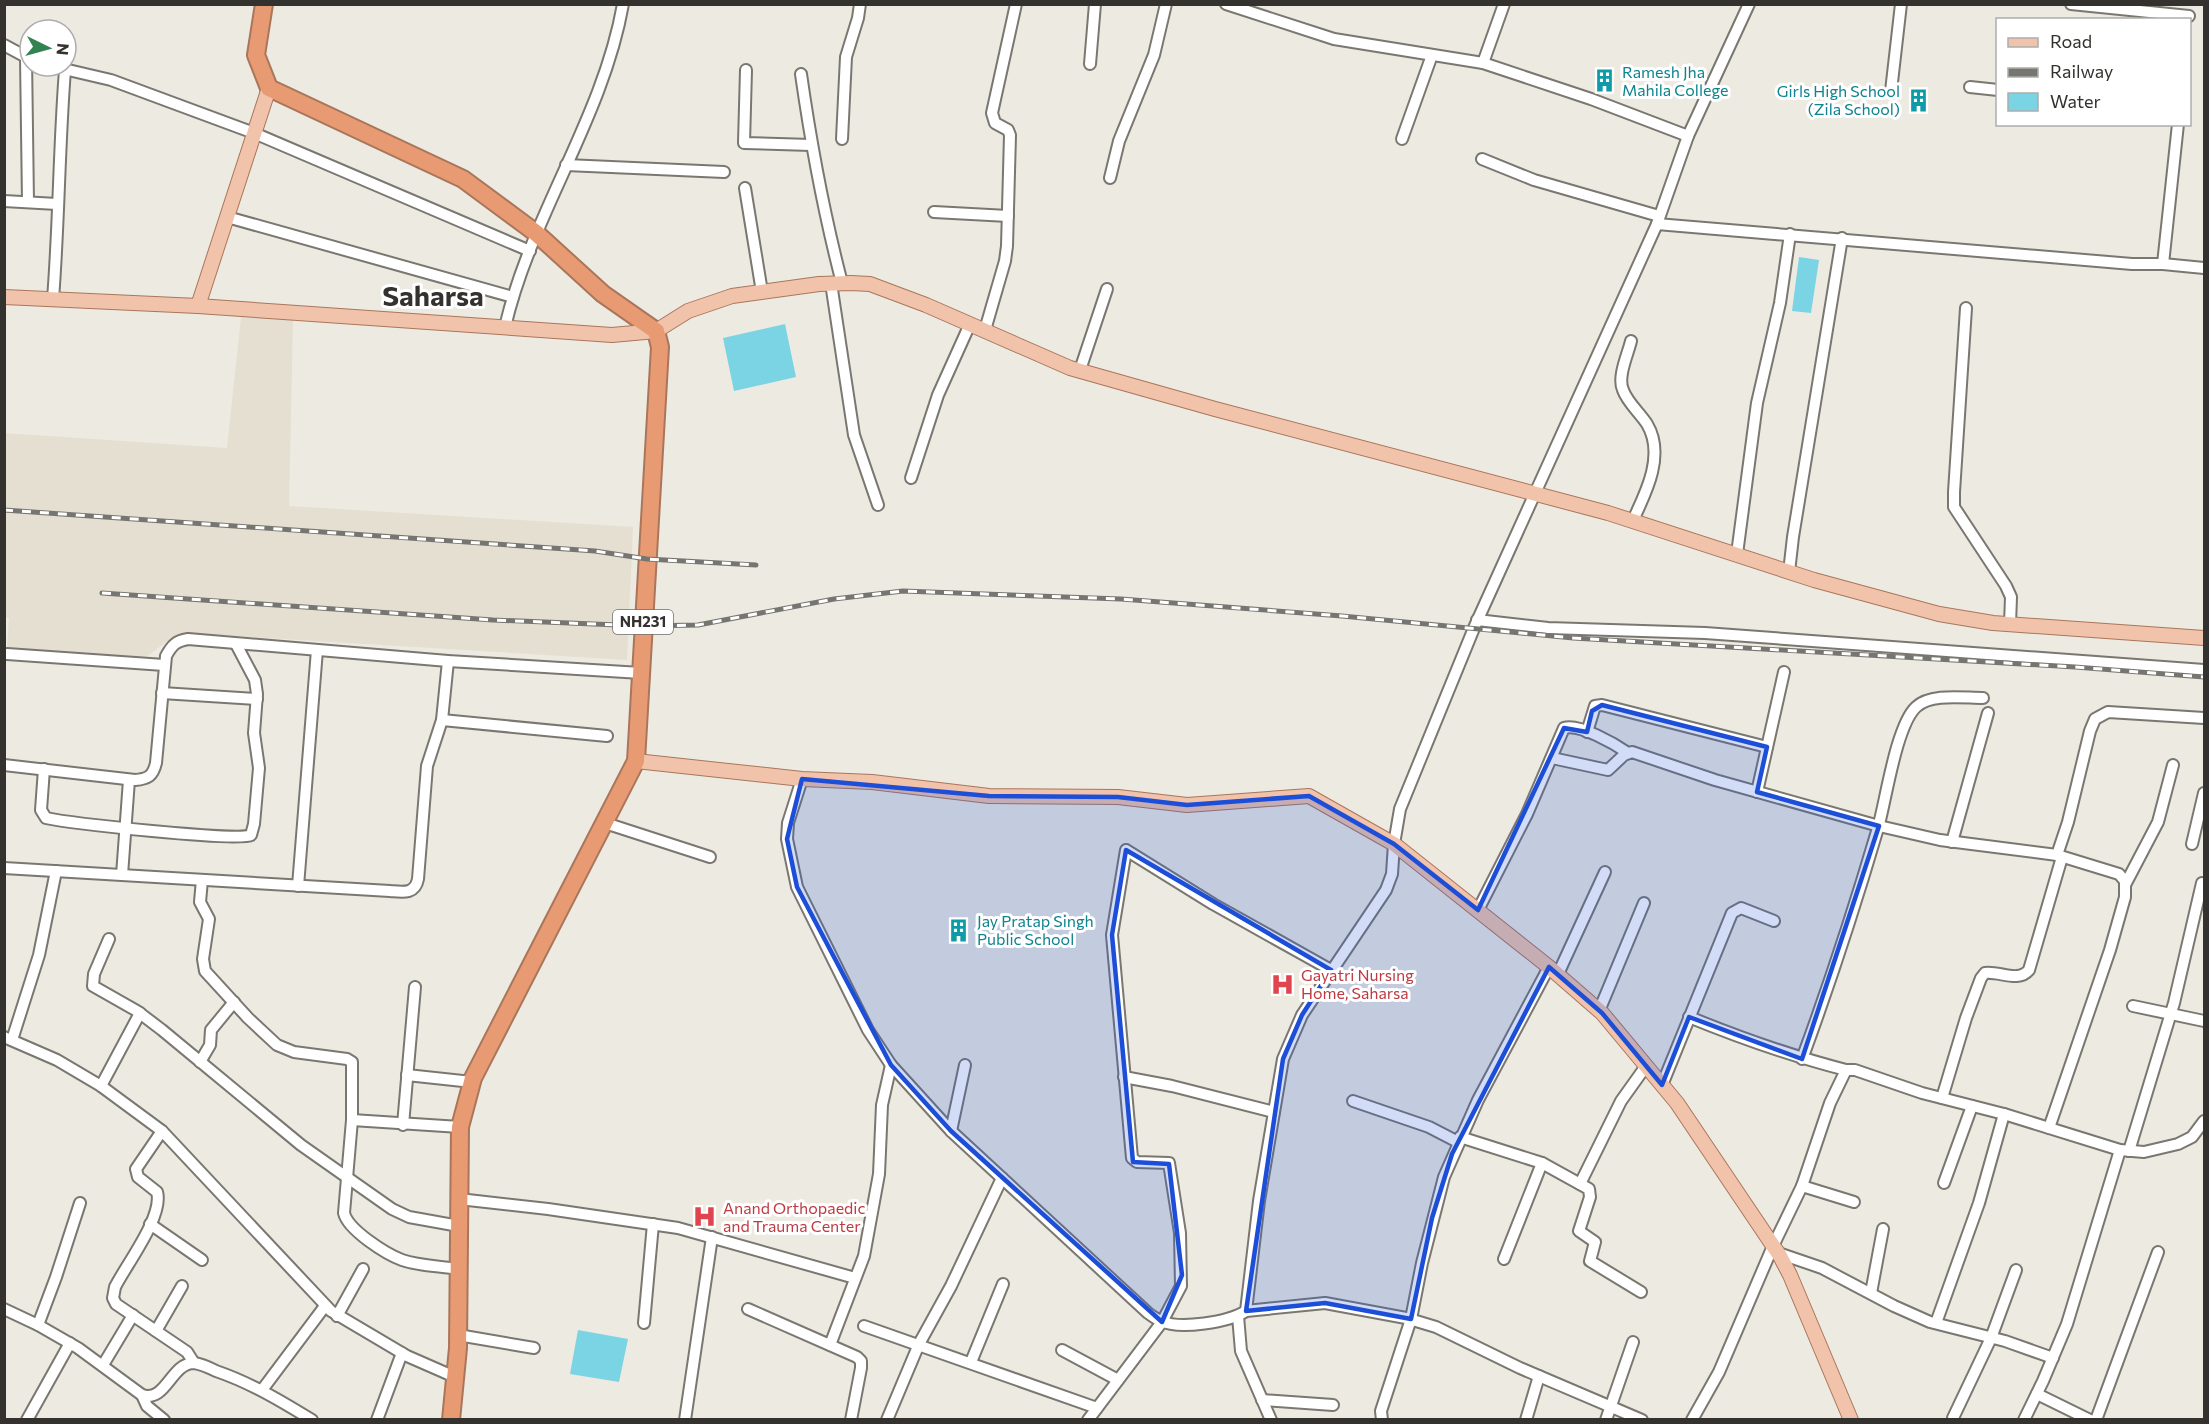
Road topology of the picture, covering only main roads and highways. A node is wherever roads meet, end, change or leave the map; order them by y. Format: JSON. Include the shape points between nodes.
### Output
{"nodes":[{"id":1,"x":264,"y":4,"type":"edge"},
{"id":2,"x":269,"y":88,"type":"junction"},
{"id":3,"x":4,"y":297,"type":"edge"},
{"id":4,"x":198,"y":306,"type":"junction"},
{"id":5,"x":656,"y":330,"type":"junction"},
{"id":6,"x":2205,"y":638,"type":"edge"},
{"id":7,"x":636,"y":761,"type":"junction"},
{"id":8,"x":452,"y":1419,"type":"edge"},
{"id":9,"x":1851,"y":1419,"type":"edge"}],
"edges":[{"from":1,"to":2,"type":"highway","via":[[256,54]]},
{"from":2,"to":4,"type":"main road"},
{"from":2,"to":5,"type":"highway","via":[[463,179],[536,233],[603,294]]},
{"from":3,"to":4,"type":"main road"},
{"from":4,"to":5,"type":"main road","via":[[612,335]]},
{"from":5,"to":6,"type":"main road","via":[[688,310],[732,296],[836,283],[870,284],[1080,370],[1633,520],[1790,572],[1939,614],[2010,624]]},
{"from":5,"to":7,"type":"highway","number":"NH231","via":[[660,347]]},
{"from":7,"to":8,"type":"highway","number":"NH231","via":[[472,1082],[460,1127],[458,1335]]},
{"from":7,"to":9,"type":"main road","via":[[989,796],[1118,797],[1187,805],[1309,796],[1394,844],[1599,1011],[1677,1103],[1775,1249],[1790,1275]]}]}
